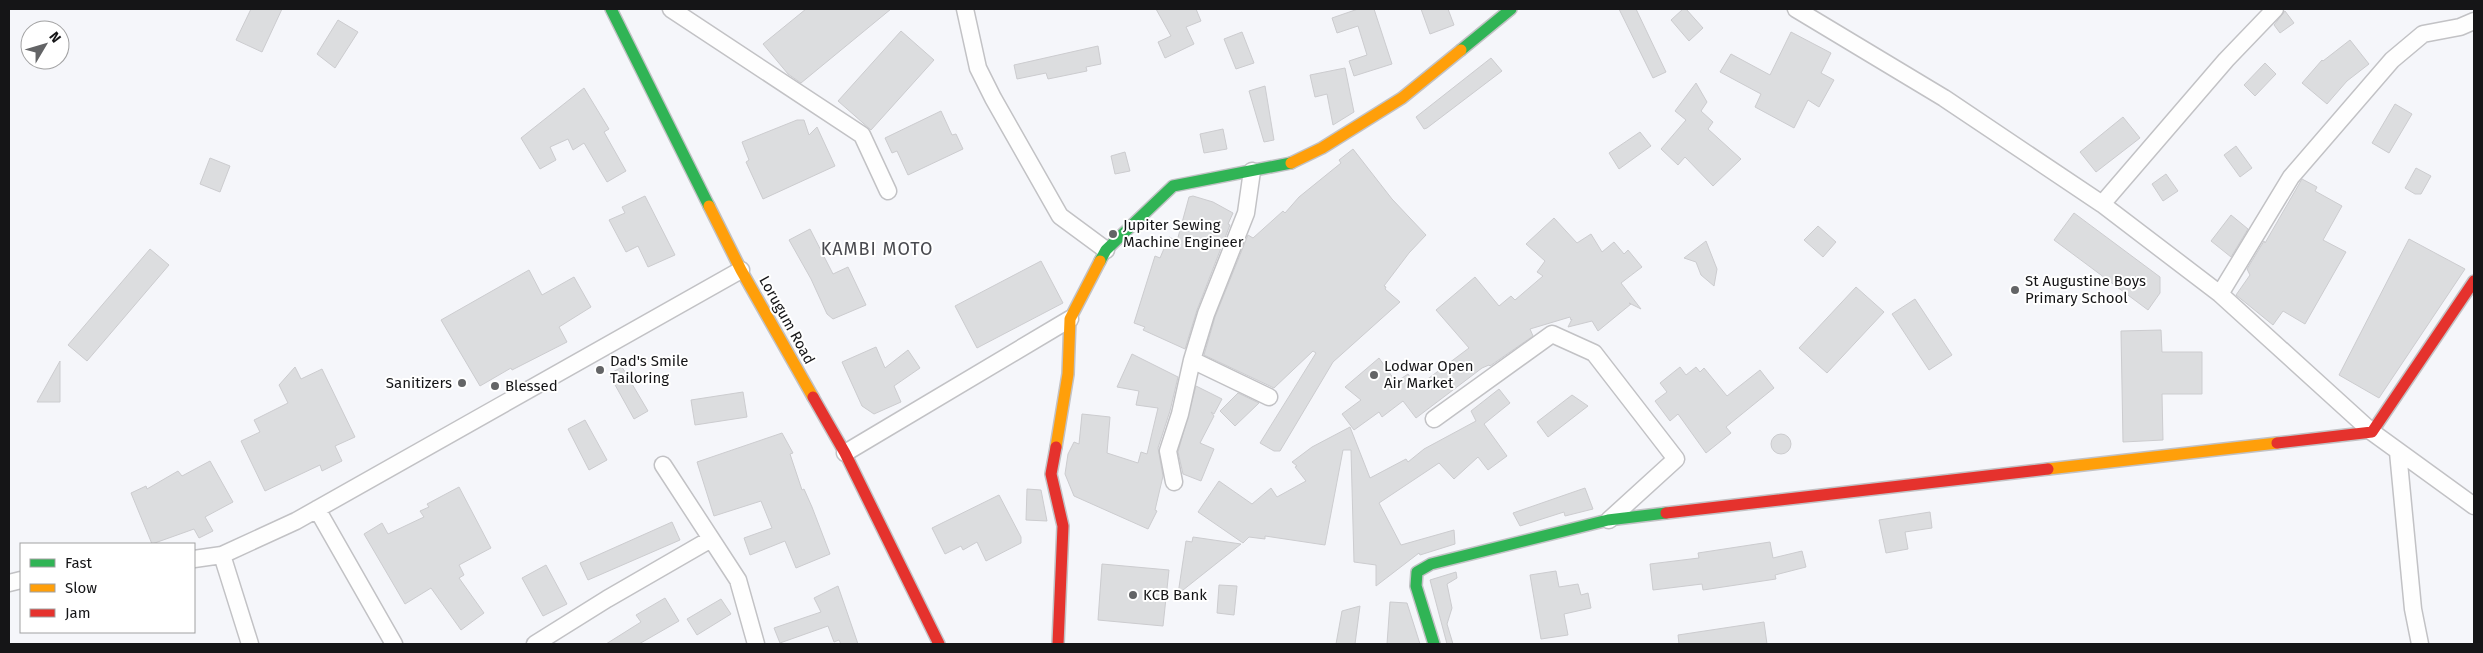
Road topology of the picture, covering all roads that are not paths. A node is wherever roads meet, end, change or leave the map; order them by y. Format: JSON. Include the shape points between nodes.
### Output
{"nodes":[{"id":1,"x":611,"y":9,"type":"edge"},
{"id":2,"x":672,"y":9,"type":"edge"},
{"id":3,"x":965,"y":9,"type":"edge"},
{"id":4,"x":1511,"y":9,"type":"edge"},
{"id":5,"x":1796,"y":9,"type":"edge"},
{"id":6,"x":2275,"y":9,"type":"edge"},
{"id":7,"x":2474,"y":22,"type":"edge"},
{"id":8,"x":1252,"y":171,"type":"junction"},
{"id":9,"x":888,"y":190,"type":"dead end"},
{"id":10,"x":2102,"y":204,"type":"junction"},
{"id":11,"x":1106,"y":250,"type":"junction"},
{"id":12,"x":741,"y":270,"type":"junction"},
{"id":13,"x":2474,"y":281,"type":"edge"},
{"id":14,"x":2220,"y":294,"type":"junction"},
{"id":15,"x":1070,"y":319,"type":"junction"},
{"id":16,"x":1192,"y":360,"type":"junction"},
{"id":17,"x":1269,"y":397,"type":"dead end"},
{"id":18,"x":1434,"y":419,"type":"dead end"},
{"id":19,"x":2372,"y":432,"type":"junction"},
{"id":20,"x":2398,"y":452,"type":"junction"},
{"id":21,"x":845,"y":453,"type":"junction"},
{"id":22,"x":662,"y":465,"type":"dead end"},
{"id":23,"x":1174,"y":482,"type":"dead end"},
{"id":24,"x":2474,"y":506,"type":"edge"},
{"id":25,"x":317,"y":509,"type":"junction"},
{"id":26,"x":1608,"y":520,"type":"junction"},
{"id":27,"x":711,"y":539,"type":"junction"},
{"id":28,"x":222,"y":555,"type":"junction"},
{"id":29,"x":195,"y":559,"type":"edge"},
{"id":30,"x":250,"y":644,"type":"edge"},
{"id":31,"x":394,"y":644,"type":"edge"},
{"id":32,"x":535,"y":644,"type":"edge"},
{"id":33,"x":756,"y":644,"type":"edge"},
{"id":34,"x":938,"y":644,"type":"edge"},
{"id":35,"x":1058,"y":644,"type":"edge"},
{"id":36,"x":1434,"y":644,"type":"edge"},
{"id":37,"x":2420,"y":644,"type":"edge"}],
"edges":[{"from":1,"to":12,"type":"street","name":"Lorugum Road"},
{"from":2,"to":9,"type":"street","via":[[862,135]]},
{"from":3,"to":11,"type":"street","via":[[978,68],[1060,216]]},
{"from":4,"to":8,"type":"street","via":[[1377,116],[1287,165]]},
{"from":5,"to":10,"type":"street","via":[[1944,98]]},
{"from":6,"to":10,"type":"street","via":[[2226,60]]},
{"from":7,"to":14,"type":"street","via":[[2423,34],[2392,60],[2291,177]]},
{"from":8,"to":11,"type":"street","via":[[1173,186]]},
{"from":8,"to":16,"type":"street","via":[[1246,213],[1206,314]]},
{"from":10,"to":14,"type":"street"},
{"from":11,"to":15,"type":"street"},
{"from":12,"to":21,"type":"street","name":"Lorugum Road"},
{"from":12,"to":25,"type":"street"},
{"from":13,"to":19,"type":"street"},
{"from":14,"to":19,"type":"street"},
{"from":15,"to":21,"type":"street"},
{"from":15,"to":35,"type":"street","via":[[1068,374],[1050,474],[1063,526]]},
{"from":16,"to":17,"type":"street"},
{"from":16,"to":23,"type":"street","via":[[1168,451]]},
{"from":18,"to":26,"type":"street","via":[[1552,334],[1594,353],[1676,459]]},
{"from":19,"to":20,"type":"street"},
{"from":19,"to":26,"type":"street"},
{"from":20,"to":24,"type":"street"},
{"from":20,"to":37,"type":"street","via":[[2413,609]]},
{"from":21,"to":34,"type":"street","name":"Lorugum Road"},
{"from":22,"to":27,"type":"street"},
{"from":25,"to":28,"type":"street"},
{"from":25,"to":31,"type":"street"},
{"from":26,"to":36,"type":"street","via":[[1529,538],[1420,569],[1416,575],[1416,586]]},
{"from":27,"to":32,"type":"street"},
{"from":27,"to":33,"type":"street","via":[[738,580]]},
{"from":28,"to":29,"type":"street"},
{"from":28,"to":30,"type":"street"}]}
